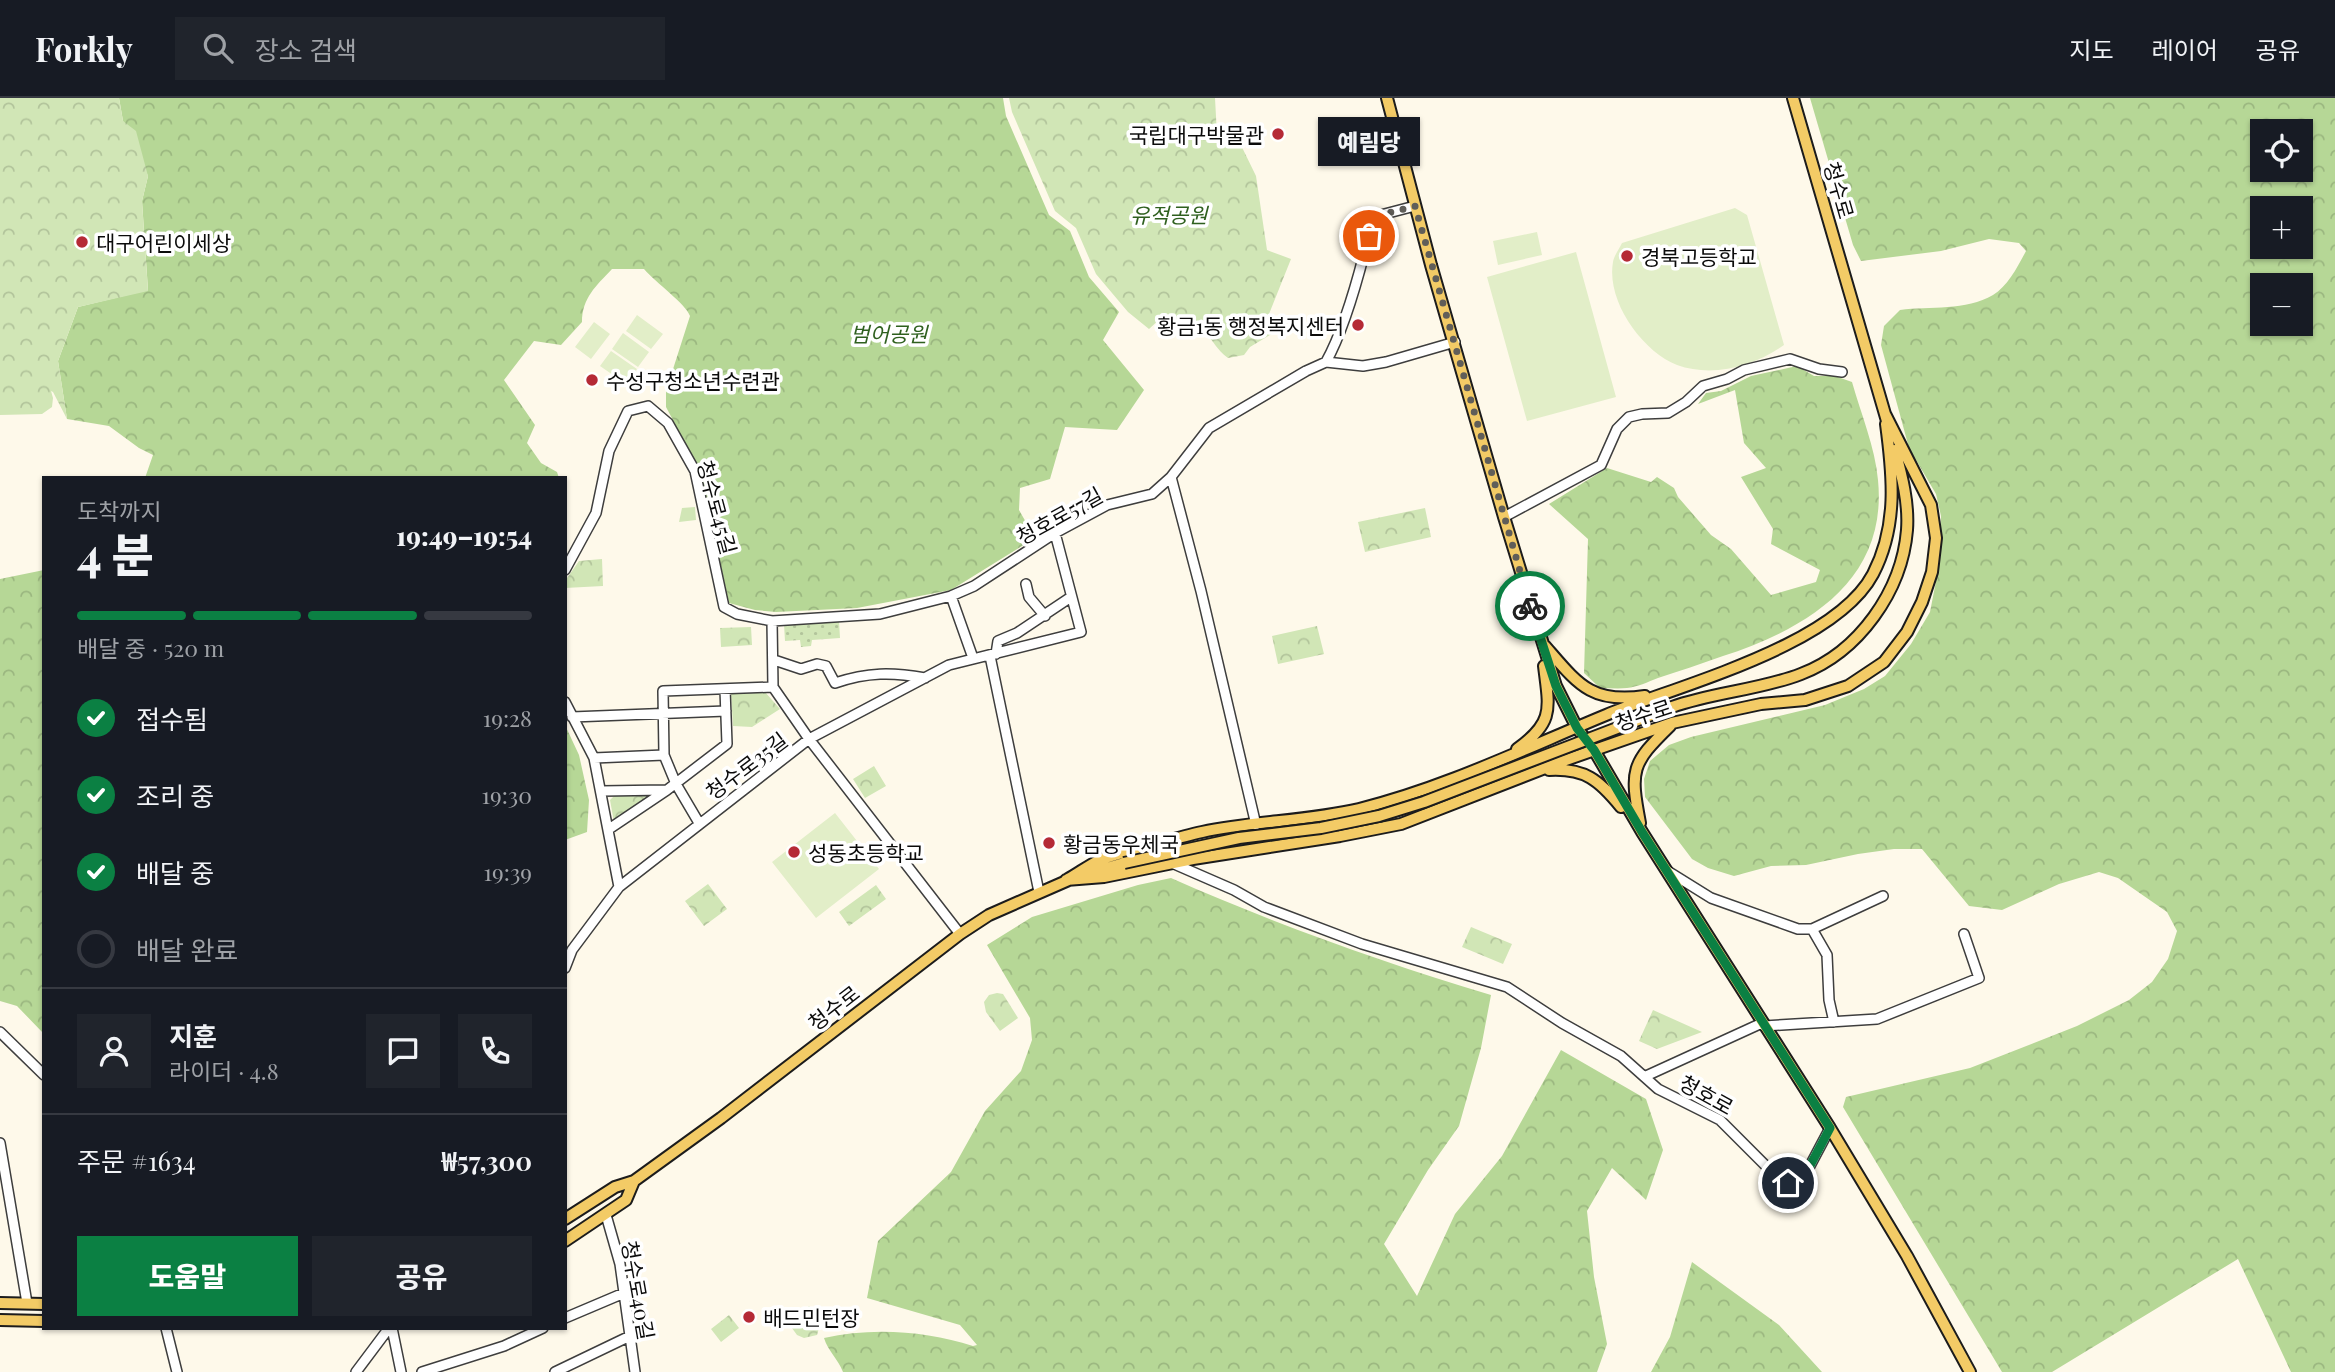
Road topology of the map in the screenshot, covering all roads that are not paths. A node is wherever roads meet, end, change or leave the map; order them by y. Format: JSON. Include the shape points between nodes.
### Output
{"nodes":[{"id":1,"x":1387,"y":98,"type":"edge"},
{"id":2,"x":1793,"y":98,"type":"edge"},
{"id":3,"x":1415,"y":206,"type":"junction"},
{"id":4,"x":1455,"y":342,"type":"junction"},
{"id":5,"x":1326,"y":362,"type":"junction"},
{"id":6,"x":1842,"y":372,"type":"dead end"},
{"id":7,"x":1885,"y":414,"type":"junction"},
{"id":8,"x":1171,"y":477,"type":"junction"},
{"id":9,"x":1504,"y":517,"type":"junction"},
{"id":10,"x":1055,"y":533,"type":"junction"},
{"id":11,"x":567,"y":566,"type":"edge"},
{"id":12,"x":1026,"y":584,"type":"dead end"},
{"id":13,"x":951,"y":596,"type":"junction"},
{"id":14,"x":1071,"y":597,"type":"junction"},
{"id":15,"x":1045,"y":616,"type":"junction"},
{"id":16,"x":772,"y":621,"type":"junction"},
{"id":17,"x":1541,"y":642,"type":"junction"},
{"id":18,"x":993,"y":655,"type":"junction"},
{"id":19,"x":973,"y":658,"type":"junction"},
{"id":20,"x":774,"y":660,"type":"junction"},
{"id":21,"x":925,"y":678,"type":"junction"},
{"id":22,"x":773,"y":687,"type":"junction"},
{"id":23,"x":725,"y":689,"type":"junction"},
{"id":24,"x":1661,"y":694,"type":"junction"},
{"id":25,"x":1636,"y":704,"type":"junction"},
{"id":26,"x":567,"y":706,"type":"edge"},
{"id":27,"x":726,"y":711,"type":"junction"},
{"id":28,"x":663,"y":713,"type":"junction"},
{"id":29,"x":572,"y":716,"type":"junction"},
{"id":30,"x":1672,"y":723,"type":"junction"},
{"id":31,"x":1577,"y":728,"type":"junction"},
{"id":32,"x":1641,"y":734,"type":"junction"},
{"id":33,"x":809,"y":739,"type":"junction"},
{"id":34,"x":1594,"y":750,"type":"junction"},
{"id":35,"x":664,"y":755,"type":"junction"},
{"id":36,"x":594,"y":758,"type":"junction"},
{"id":37,"x":1501,"y":759,"type":"junction"},
{"id":38,"x":1512,"y":781,"type":"junction"},
{"id":39,"x":672,"y":787,"type":"junction"},
{"id":40,"x":602,"y":791,"type":"junction"},
{"id":41,"x":699,"y":823,"type":"junction"},
{"id":42,"x":1256,"y":825,"type":"junction"},
{"id":43,"x":609,"y":829,"type":"junction"},
{"id":44,"x":1642,"y":832,"type":"junction"},
{"id":45,"x":1172,"y":863,"type":"junction"},
{"id":46,"x":1665,"y":869,"type":"junction"},
{"id":47,"x":1066,"y":880,"type":"junction"},
{"id":48,"x":619,"y":887,"type":"junction"},
{"id":49,"x":1039,"y":892,"type":"junction"},
{"id":50,"x":1883,"y":896,"type":"dead end"},
{"id":51,"x":1812,"y":929,"type":"junction"},
{"id":52,"x":960,"y":934,"type":"junction"},
{"id":53,"x":1964,"y":934,"type":"dead end"},
{"id":54,"x":567,"y":963,"type":"edge"},
{"id":55,"x":1834,"y":1022,"type":"junction"},
{"id":56,"x":1763,"y":1025,"type":"junction"},
{"id":57,"x":2,"y":1037,"type":"edge"},
{"id":58,"x":42,"y":1073,"type":"edge"},
{"id":59,"x":1646,"y":1076,"type":"junction"},
{"id":60,"x":1830,"y":1128,"type":"junction"},
{"id":61,"x":0,"y":1143,"type":"edge"},
{"id":62,"x":634,"y":1181,"type":"junction"},
{"id":63,"x":606,"y":1215,"type":"junction"},
{"id":64,"x":567,"y":1218,"type":"edge"},
{"id":65,"x":567,"y":1240,"type":"edge"},
{"id":66,"x":624,"y":1293,"type":"junction"},
{"id":67,"x":0,"y":1303,"type":"edge"},
{"id":68,"x":27,"y":1303,"type":"junction"},
{"id":69,"x":42,"y":1304,"type":"edge"},
{"id":70,"x":567,"y":1317,"type":"edge"},
{"id":71,"x":0,"y":1320,"type":"edge"},
{"id":72,"x":42,"y":1321,"type":"edge"},
{"id":73,"x":166,"y":1330,"type":"edge"},
{"id":74,"x":389,"y":1330,"type":"edge"},
{"id":75,"x":391,"y":1330,"type":"edge"},
{"id":76,"x":539,"y":1330,"type":"edge"},
{"id":77,"x":629,"y":1336,"type":"junction"},
{"id":78,"x":577,"y":1362,"type":"junction"},
{"id":79,"x":177,"y":1372,"type":"edge"},
{"id":80,"x":356,"y":1372,"type":"edge"},
{"id":81,"x":401,"y":1372,"type":"edge"},
{"id":82,"x":422,"y":1372,"type":"edge"},
{"id":83,"x":555,"y":1372,"type":"edge"},
{"id":84,"x":579,"y":1372,"type":"edge"},
{"id":85,"x":635,"y":1372,"type":"edge"},
{"id":86,"x":1970,"y":1372,"type":"edge"}],
"edges":[{"from":1,"to":3,"type":"main road"},
{"from":2,"to":7,"type":"main road","name":"청수로"},
{"from":3,"to":4,"type":"main road"},
{"from":3,"to":5,"type":"street","via":[[1373,217],[1365,254]]},
{"from":4,"to":5,"type":"street","via":[[1363,366]]},
{"from":4,"to":9,"type":"main road"},
{"from":5,"to":8,"type":"street","name":"청호로57길","via":[[1209,428]]},
{"from":6,"to":9,"type":"street","via":[[1790,359],[1703,386],[1668,413],[1629,417],[1617,429],[1601,466]]},
{"from":7,"to":24,"type":"main road","name":"청수로","via":[[1893,496],[1888,538],[1872,576],[1844,609],[1808,633],[1756,660]]},
{"from":7,"to":30,"type":"main road","name":"청수로","via":[[1931,505],[1936,538],[1932,572],[1907,632],[1884,662],[1848,686],[1805,700],[1761,704]]},
{"from":7,"to":47,"type":"main road","name":"청수로","bridge":true,"via":[[1905,492],[1907,532],[1896,575],[1883,602],[1868,625],[1823,663],[1782,681],[1672,707],[1379,816],[1239,838]]},
{"from":8,"to":10,"type":"street","name":"청호로57길","via":[[1152,495],[1107,505]]},
{"from":8,"to":42,"type":"street"},
{"from":9,"to":17,"type":"main road"},
{"from":10,"to":13,"type":"street","name":"청호로57길"},
{"from":10,"to":14,"type":"street","name":"청수로35길"},
{"from":11,"to":16,"type":"street","name":"청수로45길","via":[[596,513],[609,451],[628,411],[648,406],[668,423],[695,471],[724,607]]},
{"from":12,"to":15,"type":"street","via":[[1029,597]]},
{"from":13,"to":16,"type":"street","name":"청호로57길","via":[[880,614]]},
{"from":13,"to":19,"type":"street"},
{"from":14,"to":15,"type":"street"},
{"from":14,"to":18,"type":"street","name":"청수로35길","via":[[1081,632]]},
{"from":15,"to":18,"type":"street","via":[[998,641]]},
{"from":16,"to":20,"type":"street"},
{"from":17,"to":24,"type":"main road","via":[[1579,684],[1595,694],[1622,699]]},
{"from":17,"to":31,"type":"main road"},
{"from":17,"to":37,"type":"main road","via":[[1548,710],[1545,723]]},
{"from":18,"to":19,"type":"street","name":"청수로35길"},
{"from":18,"to":49,"type":"street"},
{"from":19,"to":21,"type":"street","name":"청수로35길"},
{"from":20,"to":21,"type":"street","via":[[801,669],[826,666],[835,683],[893,672]]},
{"from":20,"to":22,"type":"street"},
{"from":21,"to":33,"type":"street","name":"청수로35길"},
{"from":22,"to":23,"type":"street"},
{"from":22,"to":33,"type":"street"},
{"from":23,"to":27,"type":"street"},
{"from":23,"to":28,"type":"street","via":[[663,691]]},
{"from":24,"to":25,"type":"main road","name":"청수로"},
{"from":25,"to":31,"type":"main road","name":"청수로"},
{"from":25,"to":32,"type":"main road","via":[[1626,712],[1625,723],[1633,733]]},
{"from":26,"to":29,"type":"street"},
{"from":27,"to":28,"type":"street"},
{"from":27,"to":39,"type":"street","via":[[727,744]]},
{"from":28,"to":29,"type":"street"},
{"from":28,"to":35,"type":"street"},
{"from":29,"to":36,"type":"street"},
{"from":30,"to":32,"type":"main road","name":"청수로"},
{"from":30,"to":44,"type":"main road","via":[[1641,755],[1636,770]]},
{"from":31,"to":34,"type":"main road"},
{"from":31,"to":37,"type":"main road","name":"청수로"},
{"from":32,"to":34,"type":"main road","name":"청수로"},
{"from":33,"to":41,"type":"street","name":"청수로35길"},
{"from":33,"to":52,"type":"street"},
{"from":34,"to":38,"type":"main road","name":"청수로"},
{"from":34,"to":44,"type":"main road"},
{"from":35,"to":36,"type":"street"},
{"from":35,"to":39,"type":"street"},
{"from":36,"to":40,"type":"street"},
{"from":37,"to":38,"type":"main road","via":[[1517,766]]},
{"from":37,"to":42,"type":"main road","name":"청수로","via":[[1360,809]]},
{"from":38,"to":44,"type":"main road","via":[[1548,770],[1570,769],[1591,776]]},
{"from":38,"to":45,"type":"main road","name":"청수로","via":[[1401,824]]},
{"from":39,"to":40,"type":"street"},
{"from":39,"to":41,"type":"street"},
{"from":39,"to":43,"type":"street"},
{"from":40,"to":43,"type":"street"},
{"from":41,"to":48,"type":"street","name":"청수로35길"},
{"from":42,"to":47,"type":"main road","name":"청수로","via":[[1202,832],[1119,854]]},
{"from":43,"to":48,"type":"street"},
{"from":44,"to":46,"type":"main road"},
{"from":45,"to":47,"type":"main road","name":"청수로"},
{"from":45,"to":59,"type":"street","via":[[1264,907],[1336,934],[1507,988],[1621,1056]]},
{"from":46,"to":51,"type":"street","via":[[1711,898],[1798,929]]},
{"from":46,"to":56,"type":"main road"},
{"from":47,"to":49,"type":"main road","name":"청수로"},
{"from":48,"to":54,"type":"street","name":"청수로35길"},
{"from":49,"to":52,"type":"main road","name":"청수로"},
{"from":50,"to":51,"type":"street"},
{"from":51,"to":55,"type":"street","via":[[1827,955]]},
{"from":52,"to":62,"type":"main road","name":"청수로"},
{"from":53,"to":55,"type":"street","via":[[1979,978],[1877,1019]]},
{"from":55,"to":56,"type":"street"},
{"from":56,"to":59,"type":"street","name":"청호로"},
{"from":56,"to":60,"type":"main road"},
{"from":57,"to":58,"type":"street"},
{"from":59,"to":60,"type":"street","name":"청호로","via":[[1658,1089],[1720,1120],[1788,1183],[1803,1179]]},
{"from":60,"to":86,"type":"main road"},
{"from":61,"to":68,"type":"street"},
{"from":62,"to":63,"type":"main road","name":"청수로","via":[[626,1200]]},
{"from":62,"to":64,"type":"main road","name":"청수로","via":[[615,1187]]},
{"from":63,"to":65,"type":"main road","name":"청수로"},
{"from":63,"to":66,"type":"street","name":"청수로40길"},
{"from":66,"to":70,"type":"street"},
{"from":66,"to":77,"type":"street","name":"청수로40길"},
{"from":67,"to":68,"type":"main road"},
{"from":68,"to":69,"type":"main road"},
{"from":71,"to":72,"type":"main road"},
{"from":73,"to":79,"type":"street"},
{"from":74,"to":80,"type":"street"},
{"from":75,"to":81,"type":"street"},
{"from":76,"to":82,"type":"street","via":[[505,1346]]},
{"from":77,"to":78,"type":"street"},
{"from":77,"to":85,"type":"street","name":"청수로40길"},
{"from":78,"to":83,"type":"street"},
{"from":78,"to":84,"type":"street"}]}
